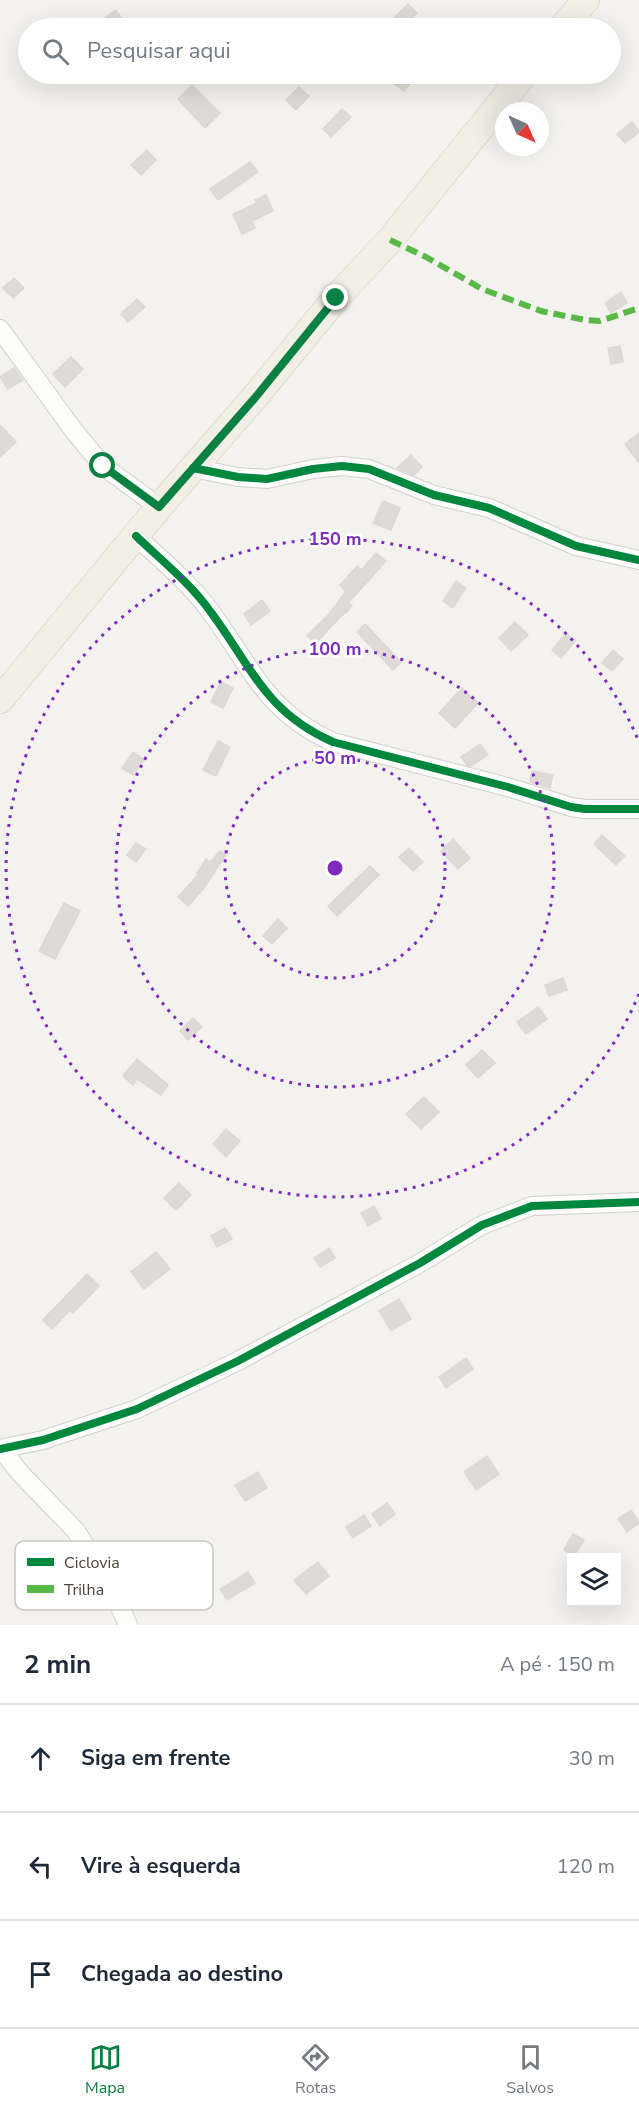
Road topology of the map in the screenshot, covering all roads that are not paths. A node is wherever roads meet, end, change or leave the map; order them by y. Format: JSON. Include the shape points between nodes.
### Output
{"nodes":[{"id":1,"x":586,"y":0,"type":"edge"},
{"id":2,"x":571,"y":18,"type":"edge"},
{"id":3,"x":516,"y":84,"type":"edge"},
{"id":4,"x":0,"y":329,"type":"edge"},
{"id":5,"x":193,"y":468,"type":"junction"},
{"id":6,"x":159,"y":507,"type":"junction"},
{"id":7,"x":136,"y":536,"type":"junction"},
{"id":8,"x":639,"y":560,"type":"edge"},
{"id":9,"x":0,"y":700,"type":"edge"},
{"id":10,"x":639,"y":808,"type":"edge"},
{"id":11,"x":639,"y":1202,"type":"edge"},
{"id":12,"x":0,"y":1449,"type":"edge"},
{"id":13,"x":82,"y":1541,"type":"edge"},
{"id":14,"x":121,"y":1610,"type":"edge"},
{"id":15,"x":128,"y":1625,"type":"edge"}],
"edges":[{"from":1,"to":2,"type":"main road"},
{"from":3,"to":5,"type":"main road","via":[[390,240]]},
{"from":4,"to":6,"type":"street","via":[[103,466]]},
{"from":5,"to":6,"type":"main road"},
{"from":5,"to":8,"type":"street","via":[[267,479],[342,466],[369,469],[434,495],[489,508],[576,546]]},
{"from":6,"to":7,"type":"main road"},
{"from":7,"to":9,"type":"main road"},
{"from":7,"to":10,"type":"street","via":[[210,609],[270,698],[310,732],[333,742],[571,807]]},
{"from":11,"to":12,"type":"street","via":[[522,1209],[482,1225],[420,1263],[238,1361],[137,1409],[43,1440]]},
{"from":12,"to":13,"type":"street"},
{"from":14,"to":15,"type":"street"}]}
